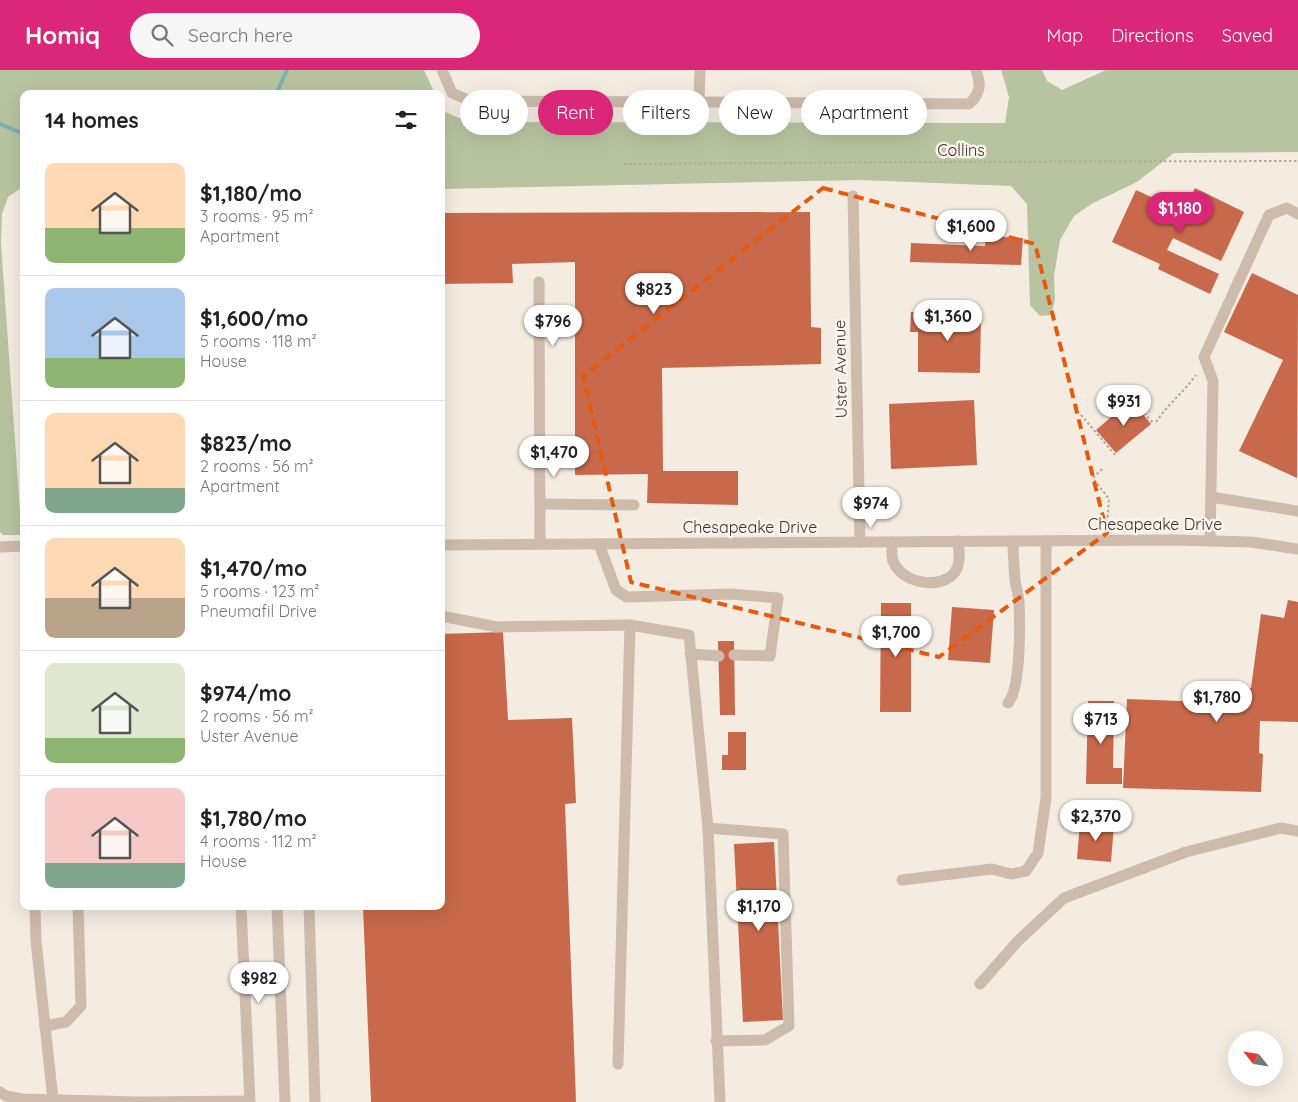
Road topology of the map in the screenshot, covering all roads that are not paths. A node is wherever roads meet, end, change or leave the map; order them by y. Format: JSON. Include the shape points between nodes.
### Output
{"nodes":[{"id":1,"x":442,"y":70,"type":"edge"},
{"id":2,"x":700,"y":70,"type":"edge"},
{"id":3,"x":976,"y":70,"type":"edge"},
{"id":4,"x":699,"y":90,"type":"edge"},
{"id":5,"x":623,"y":101,"type":"edge"},
{"id":6,"x":709,"y":102,"type":"edge"},
{"id":7,"x":853,"y":196,"type":"dead end"},
{"id":8,"x":1298,"y":214,"type":"edge"},
{"id":9,"x":539,"y":282,"type":"dead end"},
{"id":10,"x":1211,"y":497,"type":"junction"},
{"id":11,"x":541,"y":504,"type":"junction"},
{"id":12,"x":634,"y":505,"type":"dead end"},
{"id":13,"x":1298,"y":510,"type":"edge"},
{"id":14,"x":1210,"y":540,"type":"junction"},
{"id":15,"x":958,"y":541,"type":"junction"},
{"id":16,"x":1013,"y":541,"type":"junction"},
{"id":17,"x":1046,"y":541,"type":"junction"},
{"id":18,"x":860,"y":542,"type":"junction"},
{"id":19,"x":892,"y":542,"type":"junction"},
{"id":20,"x":540,"y":544,"type":"junction"},
{"id":21,"x":599,"y":544,"type":"junction"},
{"id":22,"x":445,"y":545,"type":"edge"},
{"id":23,"x":20,"y":546,"type":"edge"},
{"id":24,"x":0,"y":547,"type":"edge"},
{"id":25,"x":1298,"y":550,"type":"edge"},
{"id":26,"x":445,"y":617,"type":"edge"},
{"id":27,"x":630,"y":626,"type":"junction"},
{"id":28,"x":690,"y":654,"type":"junction"},
{"id":29,"x":734,"y":655,"type":"dead end"},
{"id":30,"x":719,"y":656,"type":"dead end"},
{"id":31,"x":1008,"y":703,"type":"dead end"},
{"id":32,"x":708,"y":828,"type":"junction"},
{"id":33,"x":1298,"y":832,"type":"edge"},
{"id":34,"x":902,"y":880,"type":"dead end"},
{"id":35,"x":35,"y":910,"type":"edge"},
{"id":36,"x":78,"y":910,"type":"edge"},
{"id":37,"x":242,"y":910,"type":"edge"},
{"id":38,"x":277,"y":910,"type":"edge"},
{"id":39,"x":309,"y":910,"type":"edge"},
{"id":40,"x":980,"y":984,"type":"dead end"},
{"id":41,"x":45,"y":1026,"type":"junction"},
{"id":42,"x":716,"y":1041,"type":"junction"},
{"id":43,"x":618,"y":1064,"type":"dead end"},
{"id":44,"x":0,"y":1092,"type":"edge"},
{"id":45,"x":53,"y":1100,"type":"junction"},
{"id":46,"x":250,"y":1101,"type":"edge"},
{"id":47,"x":285,"y":1102,"type":"edge"},
{"id":48,"x":315,"y":1102,"type":"edge"},
{"id":49,"x":720,"y":1102,"type":"edge"}],
"edges":[{"from":1,"to":5,"type":"street","via":[[452,93],[470,100]]},
{"from":2,"to":4,"type":"street"},
{"from":3,"to":6,"type":"street","via":[[980,82],[976,97],[969,104]]},
{"from":7,"to":18,"type":"street","name":"Uster Avenue"},
{"from":8,"to":10,"type":"street","via":[[1287,208],[1269,216],[1204,357],[1213,381]]},
{"from":9,"to":11,"type":"street"},
{"from":10,"to":13,"type":"street"},
{"from":10,"to":14,"type":"street"},
{"from":11,"to":12,"type":"street"},
{"from":11,"to":20,"type":"street"},
{"from":14,"to":17,"type":"street","name":"Chesapeake Drive"},
{"from":14,"to":25,"type":"street","name":"Chesapeake Drive","via":[[1252,542]]},
{"from":15,"to":16,"type":"street","name":"Chesapeake Drive"},
{"from":15,"to":19,"type":"street","name":"Chesapeake Drive"},
{"from":15,"to":19,"type":"street","via":[[959,558],[955,572],[944,580],[923,582],[904,576],[897,569]]},
{"from":16,"to":17,"type":"street","name":"Chesapeake Drive"},
{"from":16,"to":31,"type":"street","via":[[1019,601],[1018,661],[1015,688]]},
{"from":17,"to":34,"type":"street","via":[[1046,798],[1038,853],[1026,871],[1011,874],[992,869]]},
{"from":18,"to":19,"type":"street","name":"Chesapeake Drive"},
{"from":18,"to":21,"type":"street","name":"Chesapeake Drive"},
{"from":20,"to":21,"type":"street","name":"Chesapeake Drive"},
{"from":20,"to":22,"type":"street","name":"Chesapeake Drive"},
{"from":21,"to":29,"type":"street","via":[[616,590],[627,597],[730,594],[778,598],[770,656]]},
{"from":23,"to":24,"type":"street"},
{"from":26,"to":27,"type":"street","via":[[497,627]]},
{"from":27,"to":28,"type":"street","via":[[689,635]]},
{"from":27,"to":43,"type":"street"},
{"from":28,"to":30,"type":"street"},
{"from":28,"to":32,"type":"street"},
{"from":32,"to":42,"type":"street"},
{"from":32,"to":42,"type":"street","via":[[782,834],[789,1026],[765,1040]]},
{"from":33,"to":40,"type":"street","via":[[1281,828],[1186,852],[1064,898],[1018,941]]},
{"from":35,"to":41,"type":"street"},
{"from":36,"to":41,"type":"street","via":[[81,1006],[66,1022]]},
{"from":37,"to":46,"type":"street"},
{"from":38,"to":47,"type":"street"},
{"from":39,"to":48,"type":"street"},
{"from":41,"to":45,"type":"street"},
{"from":42,"to":49,"type":"street"},
{"from":44,"to":45,"type":"street","via":[[22,1099]]},
{"from":45,"to":46,"type":"street"}]}
